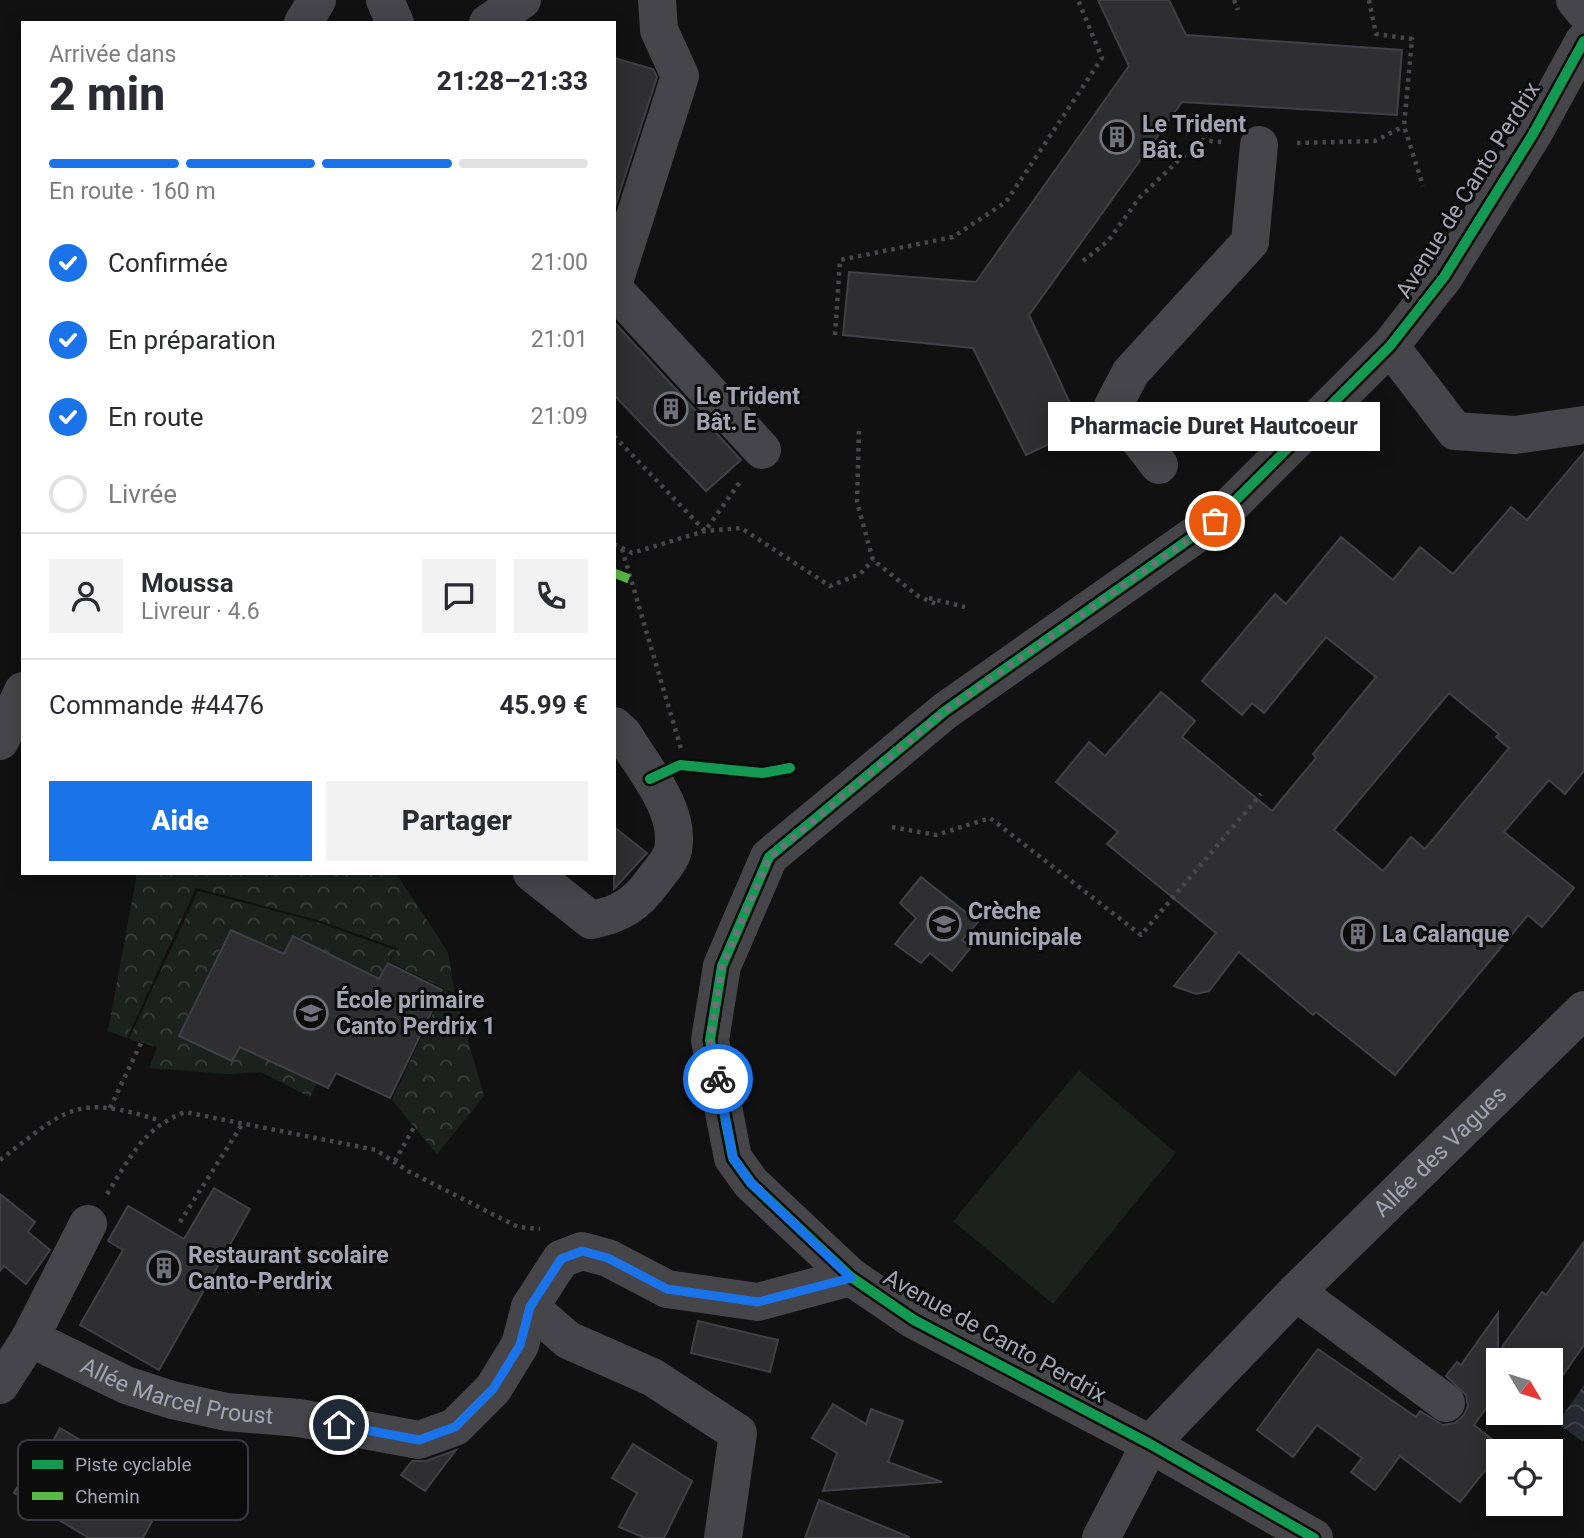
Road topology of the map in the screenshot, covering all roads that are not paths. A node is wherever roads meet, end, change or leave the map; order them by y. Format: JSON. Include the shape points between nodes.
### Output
{"nodes":[{"id":1,"x":317,"y":0,"type":"edge"},
{"id":2,"x":385,"y":0,"type":"edge"},
{"id":3,"x":522,"y":0,"type":"edge"},
{"id":4,"x":657,"y":0,"type":"edge"},
{"id":5,"x":1575,"y":0,"type":"edge"},
{"id":6,"x":1584,"y":11,"type":"edge"},
{"id":7,"x":304,"y":21,"type":"edge"},
{"id":8,"x":394,"y":21,"type":"edge"},
{"id":9,"x":491,"y":21,"type":"edge"},
{"id":10,"x":1584,"y":41,"type":"edge"},
{"id":11,"x":1259,"y":145,"type":"road end"},
{"id":12,"x":616,"y":276,"type":"edge"},
{"id":13,"x":616,"y":291,"type":"edge"},
{"id":14,"x":1390,"y":346,"type":"junction"},
{"id":15,"x":1584,"y":425,"type":"edge"},
{"id":16,"x":762,"y":450,"type":"road end"},
{"id":17,"x":1159,"y":465,"type":"dead end"},
{"id":18,"x":21,"y":695,"type":"edge"},
{"id":19,"x":616,"y":728,"type":"edge"},
{"id":20,"x":0,"y":741,"type":"edge"},
{"id":21,"x":535,"y":875,"type":"edge"},
{"id":22,"x":1584,"y":1010,"type":"edge"},
{"id":23,"x":88,"y":1224,"type":"road end"},
{"id":24,"x":851,"y":1278,"type":"junction"},
{"id":25,"x":1296,"y":1292,"type":"junction"},
{"id":26,"x":530,"y":1307,"type":"junction"},
{"id":27,"x":30,"y":1338,"type":"junction"},
{"id":28,"x":0,"y":1385,"type":"edge"},
{"id":29,"x":1446,"y":1403,"type":"dead end"},
{"id":30,"x":1150,"y":1444,"type":"junction"},
{"id":31,"x":723,"y":1538,"type":"edge"},
{"id":32,"x":1101,"y":1538,"type":"edge"},
{"id":33,"x":1314,"y":1538,"type":"edge"}],
"edges":[{"from":1,"to":7,"type":"street"},
{"from":2,"to":8,"type":"street"},
{"from":3,"to":9,"type":"street"},
{"from":4,"to":12,"type":"street","via":[[659,30],[680,76]]},
{"from":5,"to":6,"type":"street"},
{"from":10,"to":14,"type":"street","name":"Avenue de Canto Perdrix","via":[[1533,134],[1444,277]]},
{"from":11,"to":17,"type":"street","via":[[1250,242],[1131,372],[1113,406]]},
{"from":13,"to":16,"type":"street"},
{"from":14,"to":15,"type":"street","via":[[1455,431],[1515,435]]},
{"from":14,"to":24,"type":"street","name":"Avenue de Canto Perdrix","via":[[1215,521],[945,711],[769,858],[722,966],[710,1040],[733,1158],[751,1183]]},
{"from":18,"to":20,"type":"street"},
{"from":19,"to":21,"type":"street","via":[[674,821],[673,852],[644,894],[611,917],[592,920]]},
{"from":22,"to":25,"type":"street","name":"Allée des Vagues"},
{"from":23,"to":27,"type":"street"},
{"from":24,"to":26,"type":"street","name":"Allée Marcel Proust","via":[[758,1302],[667,1289],[608,1258],[582,1251],[561,1259]]},
{"from":24,"to":30,"type":"street","name":"Avenue de Canto Perdrix","via":[[914,1320]]},
{"from":25,"to":29,"type":"street"},
{"from":25,"to":30,"type":"street","name":"Allée des Vagues"},
{"from":26,"to":27,"type":"street","name":"Allée Marcel Proust","via":[[520,1345],[493,1389],[455,1427],[419,1440],[173,1400],[126,1385]]},
{"from":26,"to":31,"type":"street","via":[[568,1340],[652,1377],[738,1433]]},
{"from":27,"to":28,"type":"street"},
{"from":30,"to":32,"type":"street","name":"Allée des Vagues"},
{"from":30,"to":33,"type":"street","name":"Avenue de Canto Perdrix"}]}
